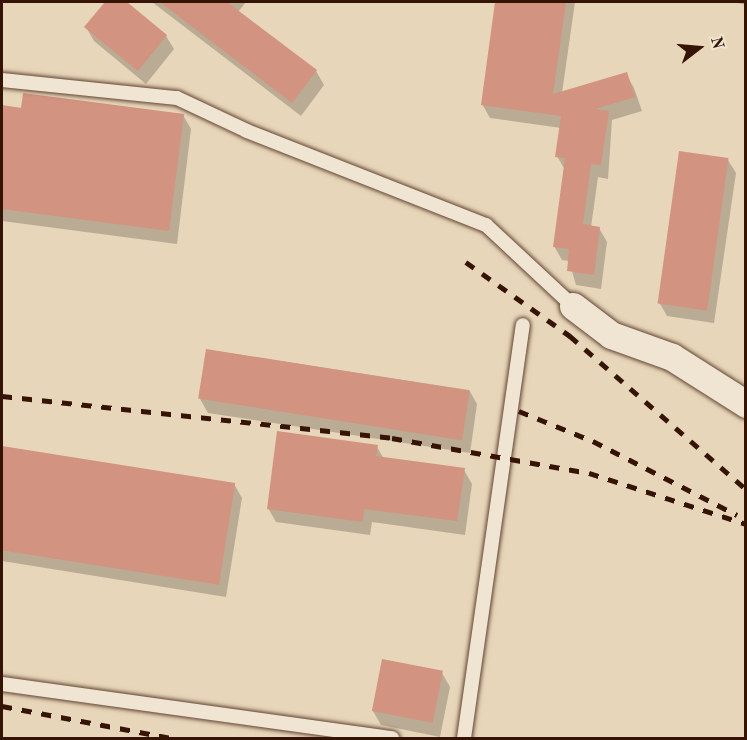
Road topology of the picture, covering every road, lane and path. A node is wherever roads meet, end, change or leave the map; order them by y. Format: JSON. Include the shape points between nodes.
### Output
{"nodes":[{"id":1,"x":2,"y":80,"type":"edge"},
{"id":2,"x":573,"y":306,"type":"joint"},
{"id":3,"x":523,"y":325,"type":"dead end"},
{"id":4,"x":746,"y":404,"type":"edge"},
{"id":5,"x":2,"y":684,"type":"edge"},
{"id":6,"x":392,"y":738,"type":"edge"},
{"id":7,"x":464,"y":738,"type":"edge"}],
"edges":[{"from":1,"to":2,"type":"lane","via":[[177,98],[247,131],[486,225]]},
{"from":2,"to":4,"type":"street","via":[[611,335],[672,357]]},
{"from":3,"to":7,"type":"lane"},
{"from":5,"to":6,"type":"lane"}]}
